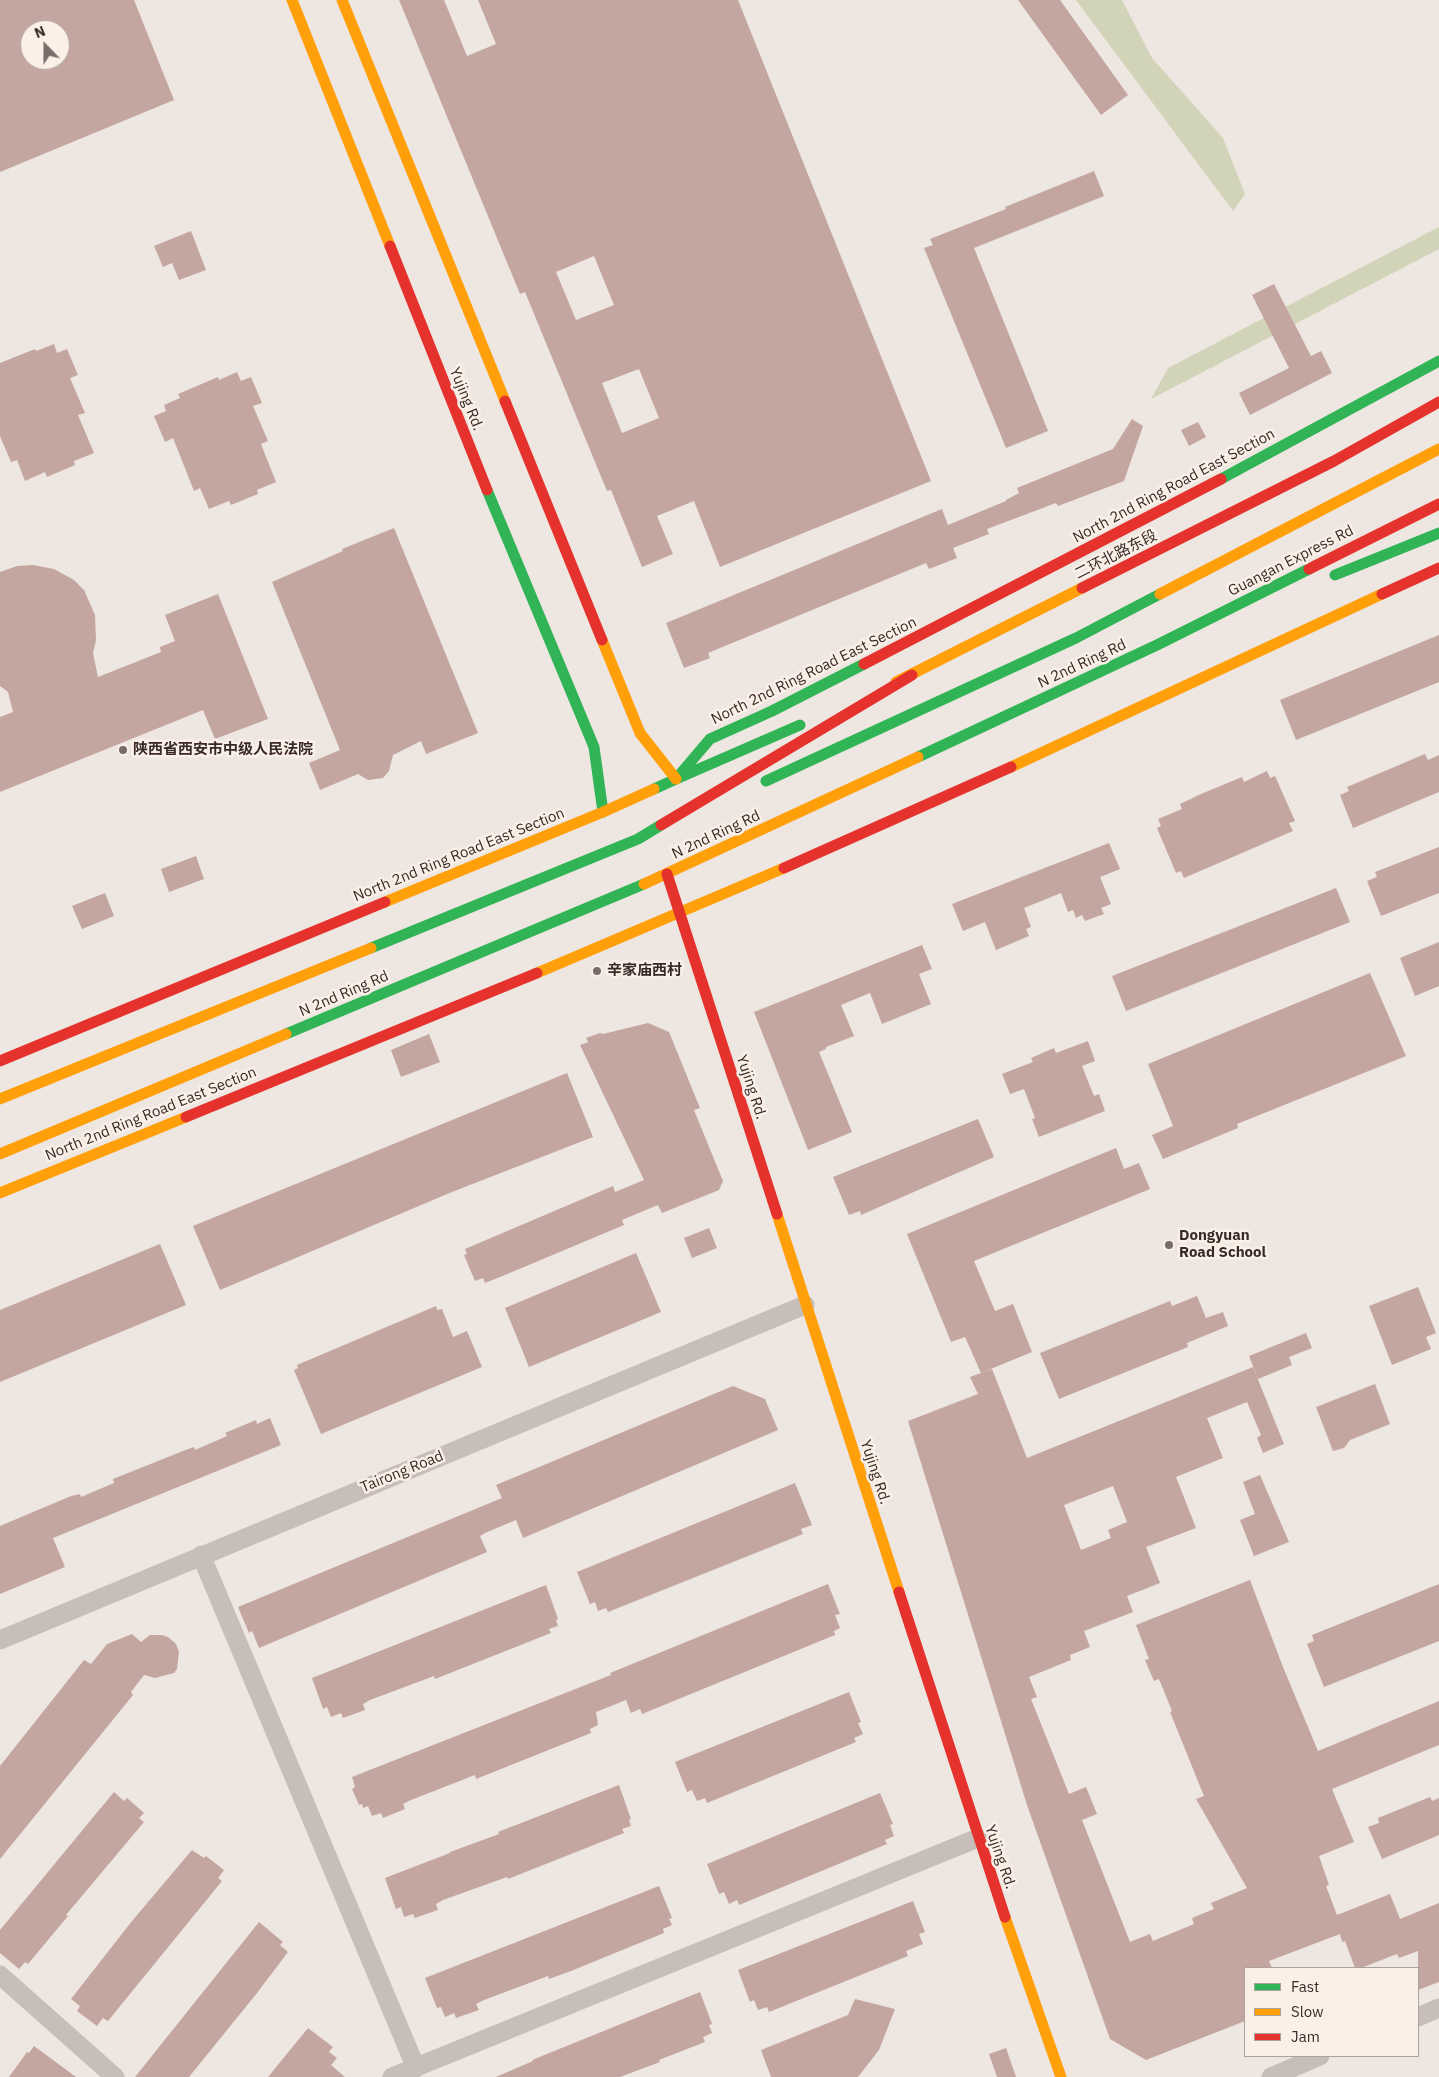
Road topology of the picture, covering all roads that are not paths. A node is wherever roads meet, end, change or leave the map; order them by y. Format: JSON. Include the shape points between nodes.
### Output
{"nodes":[{"id":1,"x":292,"y":0,"type":"edge"},
{"id":2,"x":342,"y":0,"type":"edge"},
{"id":3,"x":1439,"y":361,"type":"edge"},
{"id":4,"x":1439,"y":402,"type":"edge"},
{"id":5,"x":1439,"y":414,"type":"edge"},
{"id":6,"x":1439,"y":449,"type":"edge"},
{"id":7,"x":1334,"y":461,"type":"junction"},
{"id":8,"x":1439,"y":504,"type":"edge"},
{"id":9,"x":1439,"y":533,"type":"edge"},
{"id":10,"x":1439,"y":568,"type":"edge"},
{"id":11,"x":1321,"y":580,"type":"dead end"},
{"id":12,"x":1284,"y":595,"type":"dead end"},
{"id":13,"x":1157,"y":645,"type":"junction"},
{"id":14,"x":912,"y":675,"type":"junction"},
{"id":15,"x":676,"y":779,"type":"junction"},
{"id":16,"x":754,"y":786,"type":"dead end"},
{"id":17,"x":736,"y":794,"type":"dead end"},
{"id":18,"x":603,"y":812,"type":"junction"},
{"id":19,"x":638,"y":839,"type":"junction"},
{"id":20,"x":667,"y":874,"type":"junction"},
{"id":21,"x":679,"y":912,"type":"junction"},
{"id":22,"x":0,"y":1061,"type":"edge"},
{"id":23,"x":0,"y":1099,"type":"edge"},
{"id":24,"x":0,"y":1154,"type":"edge"},
{"id":25,"x":0,"y":1193,"type":"edge"},
{"id":26,"x":804,"y":1305,"type":"junction"},
{"id":27,"x":201,"y":1555,"type":"junction"},
{"id":28,"x":0,"y":1640,"type":"edge"},
{"id":29,"x":978,"y":1838,"type":"junction"},
{"id":30,"x":0,"y":1974,"type":"edge"},
{"id":31,"x":1439,"y":2008,"type":"edge"},
{"id":32,"x":1419,"y":2017,"type":"edge"},
{"id":33,"x":1318,"y":2057,"type":"edge"},
{"id":34,"x":416,"y":2068,"type":"junction"},
{"id":35,"x":115,"y":2077,"type":"edge"},
{"id":36,"x":392,"y":2077,"type":"edge"},
{"id":37,"x":1061,"y":2077,"type":"edge"},
{"id":38,"x":1271,"y":2077,"type":"edge"}],
"edges":[{"from":1,"to":18,"type":"main road","name":"Yujing Rd.","via":[[462,429],[594,747]]},
{"from":2,"to":15,"type":"main road","via":[[640,733]]},
{"from":3,"to":15,"type":"main road","name":"North 2nd Ring Road East Section","via":[[1017,585],[772,711],[710,739]]},
{"from":4,"to":7,"type":"main road"},
{"from":5,"to":7,"type":"main road"},
{"from":6,"to":16,"type":"main road","name":"N 2nd Ring Rd","via":[[1076,638]]},
{"from":7,"to":14,"type":"main road","name":"二环北路东段"},
{"from":8,"to":13,"type":"main road","name":"Guangan Express Rd"},
{"from":9,"to":11,"type":"main road"},
{"from":10,"to":21,"type":"main road","name":"North 2nd Ring Road East Section","via":[[975,784]]},
{"from":12,"to":13,"type":"main road","name":"N 2nd Ring Rd"},
{"from":13,"to":20,"type":"main road","name":"N 2nd Ring Rd"},
{"from":14,"to":15,"type":"main road"},
{"from":14,"to":19,"type":"main road","name":"N 2nd Ring Rd"},
{"from":15,"to":18,"type":"main road","name":"North 2nd Ring Road East Section"},
{"from":17,"to":19,"type":"main road","name":"N 2nd Ring Rd"},
{"from":18,"to":22,"type":"main road","name":"North 2nd Ring Road East Section"},
{"from":19,"to":23,"type":"main road","name":"N 2nd Ring Rd"},
{"from":20,"to":21,"type":"main road","name":"Yujing Rd."},
{"from":20,"to":24,"type":"main road","name":"N 2nd Ring Rd"},
{"from":21,"to":25,"type":"main road","name":"North 2nd Ring Road East Section"},
{"from":21,"to":26,"type":"main road","name":"Yujing Rd."},
{"from":26,"to":27,"type":"street","name":"Tairong Road"},
{"from":26,"to":29,"type":"main road","name":"Yujing Rd."},
{"from":27,"to":28,"type":"street","name":"Tairong Road"},
{"from":27,"to":34,"type":"street"},
{"from":29,"to":34,"type":"street"},
{"from":29,"to":37,"type":"main road","name":"Yujing Rd."},
{"from":30,"to":35,"type":"street"},
{"from":31,"to":32,"type":"street"},
{"from":33,"to":38,"type":"street"},
{"from":34,"to":36,"type":"street"}]}
